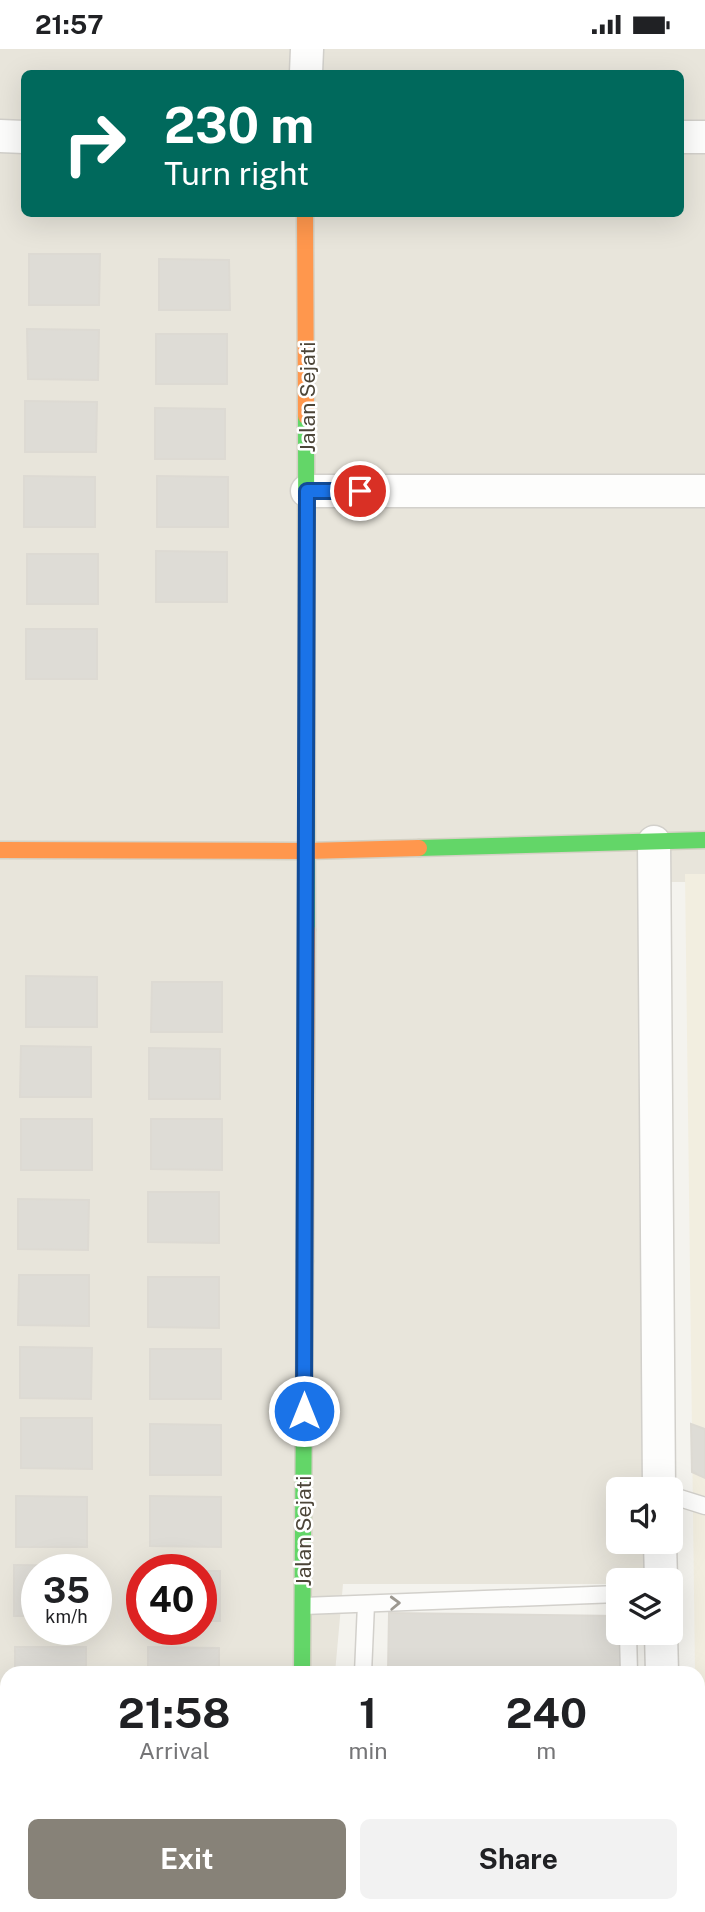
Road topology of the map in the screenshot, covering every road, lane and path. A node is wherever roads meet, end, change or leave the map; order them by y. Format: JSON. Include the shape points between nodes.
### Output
{"nodes":[{"id":1,"x":307,"y":49,"type":"edge"},
{"id":2,"x":306,"y":70,"type":"edge"},
{"id":3,"x":0,"y":136,"type":"edge"},
{"id":4,"x":21,"y":137,"type":"edge"},
{"id":5,"x":684,"y":137,"type":"edge"},
{"id":6,"x":705,"y":137,"type":"edge"},
{"id":7,"x":305,"y":217,"type":"edge"},
{"id":8,"x":307,"y":491,"type":"junction"},
{"id":9,"x":705,"y":491,"type":"edge"},
{"id":10,"x":705,"y":840,"type":"edge"},
{"id":11,"x":654,"y":842,"type":"junction"},
{"id":12,"x":0,"y":850,"type":"edge"},
{"id":13,"x":307,"y":851,"type":"junction"},
{"id":14,"x":659,"y":1477,"type":"edge"},
{"id":15,"x":683,"y":1499,"type":"edge"},
{"id":16,"x":705,"y":1506,"type":"edge"},
{"id":17,"x":606,"y":1594,"type":"edge"},
{"id":18,"x":366,"y":1604,"type":"junction"},
{"id":19,"x":303,"y":1606,"type":"junction"},
{"id":20,"x":628,"y":1645,"type":"edge"},
{"id":21,"x":661,"y":1645,"type":"edge"},
{"id":22,"x":302,"y":1666,"type":"edge"},
{"id":23,"x":363,"y":1666,"type":"edge"},
{"id":24,"x":629,"y":1666,"type":"edge"},
{"id":25,"x":662,"y":1666,"type":"edge"}],
"edges":[{"from":1,"to":2,"type":"street"},
{"from":3,"to":4,"type":"street"},
{"from":5,"to":6,"type":"street"},
{"from":7,"to":8,"type":"street","name":"Jalan Sejati"},
{"from":8,"to":9,"type":"street"},
{"from":8,"to":13,"type":"street","name":"Jalan Sejati"},
{"from":10,"to":11,"type":"street"},
{"from":11,"to":13,"type":"street"},
{"from":11,"to":14,"type":"street"},
{"from":12,"to":13,"type":"street"},
{"from":13,"to":19,"type":"street","name":"Jalan Sejati"},
{"from":15,"to":16,"type":"lane"},
{"from":18,"to":17,"type":"lane","one_way":true},
{"from":18,"to":19,"type":"lane"},
{"from":18,"to":23,"type":"lane"},
{"from":19,"to":22,"type":"street","name":"Jalan Sejati"},
{"from":20,"to":24,"type":"lane"},
{"from":21,"to":25,"type":"street"}]}
